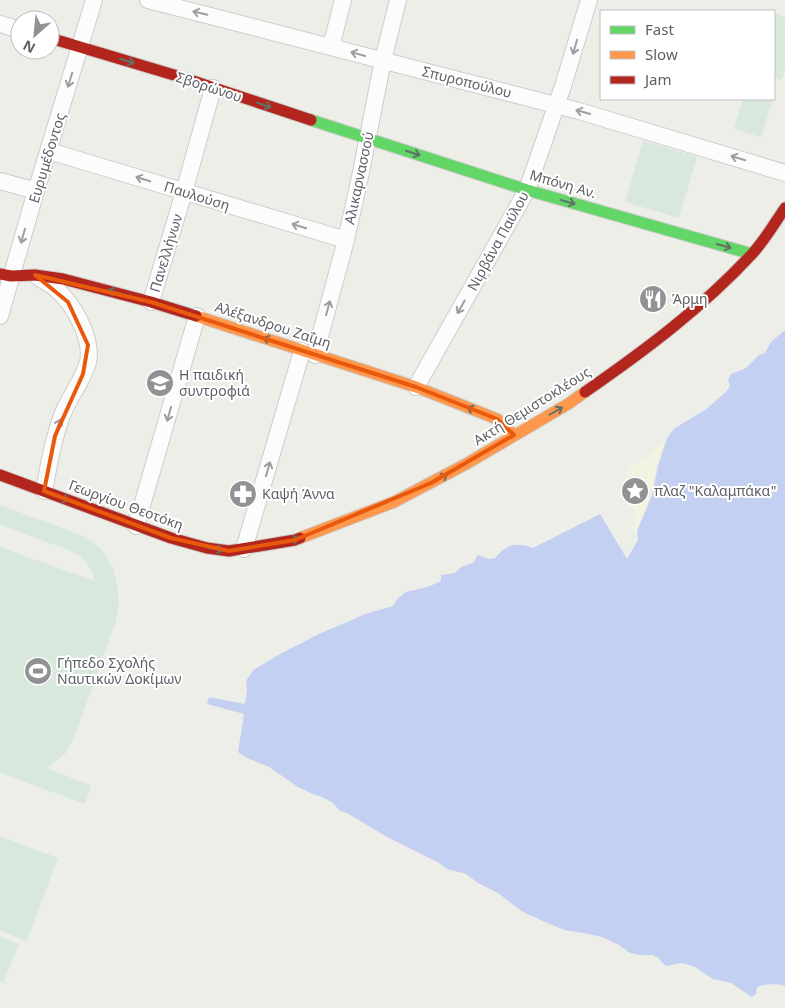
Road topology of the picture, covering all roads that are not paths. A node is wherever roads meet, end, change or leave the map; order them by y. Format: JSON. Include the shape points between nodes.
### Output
{"nodes":[{"id":1,"x":94,"y":0,"type":"edge"},
{"id":2,"x":148,"y":0,"type":"edge"},
{"id":3,"x":343,"y":0,"type":"edge"},
{"id":4,"x":398,"y":0,"type":"edge"},
{"id":5,"x":589,"y":0,"type":"edge"},
{"id":6,"x":60,"y":41,"type":"edge"},
{"id":7,"x":331,"y":46,"type":"junction"},
{"id":8,"x":81,"y":47,"type":"junction"},
{"id":9,"x":383,"y":60,"type":"junction"},
{"id":10,"x":213,"y":88,"type":"junction"},
{"id":11,"x":557,"y":105,"type":"junction"},
{"id":12,"x":367,"y":138,"type":"junction"},
{"id":13,"x":49,"y":151,"type":"junction"},
{"id":14,"x":785,"y":173,"type":"edge"},
{"id":15,"x":0,"y":180,"type":"edge"},
{"id":16,"x":527,"y":190,"type":"junction"},
{"id":17,"x":36,"y":191,"type":"junction"},
{"id":18,"x":184,"y":192,"type":"junction"},
{"id":19,"x":785,"y":208,"type":"edge"},
{"id":20,"x":346,"y":240,"type":"junction"},
{"id":21,"x":752,"y":254,"type":"junction"},
{"id":22,"x":6,"y":275,"type":"edge"},
{"id":23,"x":34,"y":275,"type":"junction"},
{"id":24,"x":152,"y":302,"type":"junction"},
{"id":25,"x":0,"y":316,"type":"edge"},
{"id":26,"x":197,"y":316,"type":"junction"},
{"id":27,"x":309,"y":353,"type":"junction"},
{"id":28,"x":416,"y":387,"type":"junction"},
{"id":29,"x":514,"y":435,"type":"junction"},
{"id":30,"x":0,"y":475,"type":"edge"},
{"id":31,"x":44,"y":491,"type":"junction"},
{"id":32,"x":136,"y":526,"type":"junction"},
{"id":33,"x":244,"y":549,"type":"junction"}],
"edges":[{"from":1,"to":8,"type":"street","name":"Ευρυμέδοντος"},
{"from":7,"to":2,"type":"street","name":"Σπυροπούλου","one_way":true},
{"from":3,"to":7,"type":"street"},
{"from":4,"to":9,"type":"street","name":"Αλικαρνασσού"},
{"from":5,"to":11,"type":"street","name":"Νιρβάνα Παύλου","one_way":true},
{"from":6,"to":8,"type":"street","name":"Σβορώνου"},
{"from":9,"to":7,"type":"street","name":"Σπυροπούλου","one_way":true},
{"from":8,"to":10,"type":"street","name":"Σβορώνου","one_way":true},
{"from":8,"to":13,"type":"street","name":"Ευρυμέδοντος","one_way":true},
{"from":9,"to":11,"type":"street","name":"Σπυροπούλου"},
{"from":9,"to":12,"type":"street","name":"Αλικαρνασσού"},
{"from":10,"to":12,"type":"street","name":"Σβορώνου","one_way":true},
{"from":10,"to":18,"type":"street","name":"Πανελλήνων"},
{"from":14,"to":11,"type":"street","name":"Σπυροπούλου","one_way":true},
{"from":11,"to":16,"type":"street","name":"Νιρβάνα Παύλου"},
{"from":12,"to":16,"type":"street","name":"Μπόνη Αν.","one_way":true},
{"from":12,"to":20,"type":"street","name":"Αλικαρνασσού"},
{"from":13,"to":17,"type":"street","name":"Ευρυμέδοντος"},
{"from":18,"to":13,"type":"street","name":"Παυλούση","one_way":true},
{"from":15,"to":17,"type":"street"},
{"from":16,"to":21,"type":"street","name":"Μπόνη Αν.","one_way":true},
{"from":16,"to":28,"type":"street","name":"Νιρβάνα Παύλου","one_way":true},
{"from":17,"to":22,"type":"street","name":"Ευρυμέδοντος","one_way":true},
{"from":20,"to":18,"type":"street","name":"Παυλούση","one_way":true},
{"from":18,"to":24,"type":"street","name":"Πανελλήνων"},
{"from":19,"to":21,"type":"street","name":"Ακτή Θεμιστοκλέους"},
{"from":27,"to":20,"type":"street","name":"Αλικαρνασσού","one_way":true},
{"from":29,"to":21,"type":"street","name":"Ακτή Θεμιστοκλέους","one_way":true,"via":[[568,404],[630,362],[680,322]]},
{"from":22,"to":23,"type":"street","name":"Αλέξανδρου Ζαΐμη"},
{"from":22,"to":25,"type":"street","name":"Ευρυμέδοντος"},
{"from":24,"to":23,"type":"street","name":"Αλέξανδρου Ζαΐμη","one_way":true,"via":[[63,279]]},
{"from":31,"to":23,"type":"street","one_way":true,"via":[[55,436],[86,367],[88,345],[81,324],[68,302]]},
{"from":24,"to":26,"type":"street","name":"Αλέξανδρου Ζαΐμη"},
{"from":27,"to":26,"type":"street","name":"Αλέξανδρου Ζαΐμη","one_way":true},
{"from":26,"to":32,"type":"street","one_way":true},
{"from":27,"to":28,"type":"street","name":"Αλέξανδρου Ζαΐμη"},
{"from":33,"to":27,"type":"street","name":"Αλικαρνασσού","one_way":true},
{"from":29,"to":28,"type":"street","name":"Αλέξανδρου Ζαΐμη","one_way":true,"via":[[497,419]]},
{"from":33,"to":29,"type":"street","name":"Ακτή Θεμιστοκλέους","one_way":true,"via":[[295,540],[394,502]]},
{"from":30,"to":31,"type":"street","name":"Γεωργίου Θεοτόκη"},
{"from":31,"to":32,"type":"street","name":"Γεωργίου Θεοτόκη","one_way":true},
{"from":32,"to":33,"type":"street","name":"Γεωργίου Θεοτόκη","one_way":true,"via":[[207,548]]}]}
